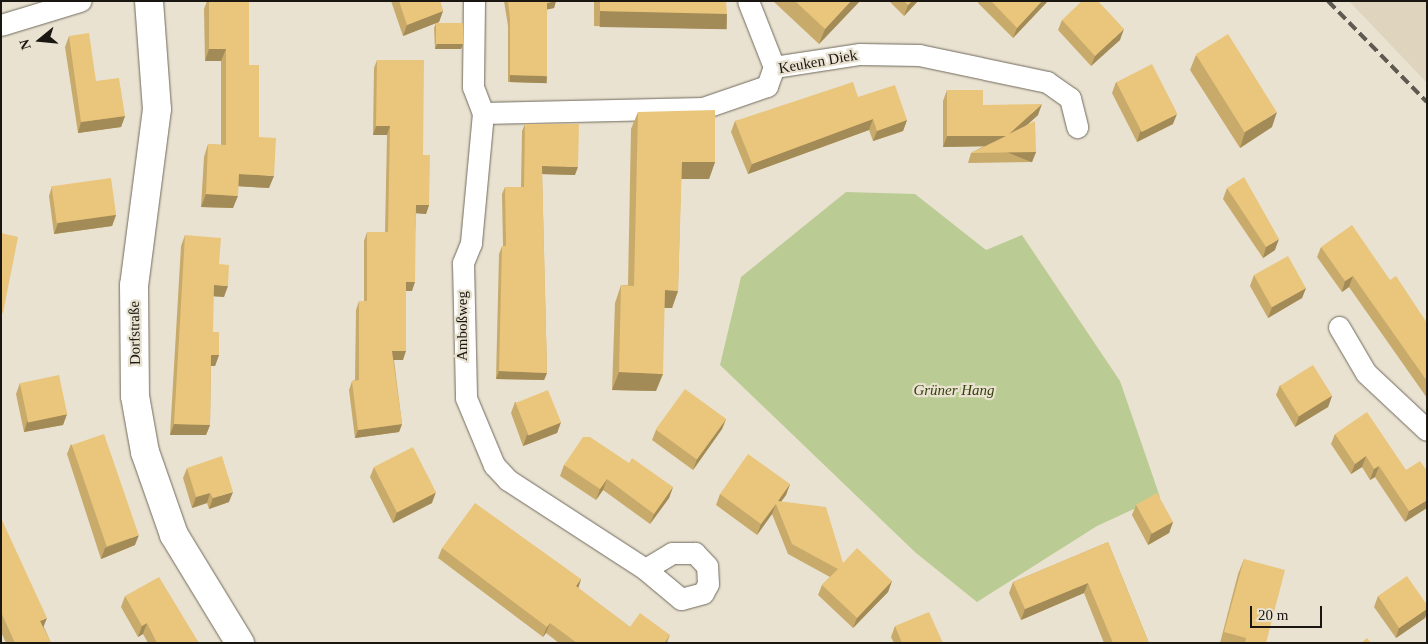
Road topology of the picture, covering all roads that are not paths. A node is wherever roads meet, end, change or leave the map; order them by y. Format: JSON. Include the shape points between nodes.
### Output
{"nodes":[{"id":1,"x":80,"y":1,"type":"edge"},
{"id":2,"x":149,"y":1,"type":"edge"},
{"id":3,"x":474,"y":1,"type":"edge"},
{"id":4,"x":748,"y":1,"type":"edge"},
{"id":5,"x":1,"y":24,"type":"edge"},
{"id":6,"x":774,"y":67,"type":"junction"},
{"id":7,"x":483,"y":113,"type":"junction"},
{"id":8,"x":1077,"y":127,"type":"dead end"},
{"id":9,"x":1339,"y":328,"type":"dead end"},
{"id":10,"x":1427,"y":430,"type":"edge"},
{"id":11,"x":645,"y":569,"type":"dead end"},
{"id":12,"x":240,"y":643,"type":"edge"}],
"edges":[{"from":1,"to":5,"type":"street"},
{"from":2,"to":12,"type":"street","name":"Dorfstraße","via":[[157,108],[134,285],[135,396],[145,452],[174,535]]},
{"from":3,"to":7,"type":"street","name":"Amboßweg","via":[[473,87]]},
{"from":4,"to":6,"type":"street"},
{"from":6,"to":7,"type":"street","name":"Keuken Diek","via":[[767,86],[703,108]]},
{"from":6,"to":8,"type":"street","name":"Keuken Diek","via":[[860,54],[918,55],[1047,82],[1070,98]]},
{"from":7,"to":11,"type":"street","name":"Amboßweg","via":[[471,243],[463,264],[466,398],[494,465],[508,480]]},
{"from":9,"to":10,"type":"street","via":[[1366,373]]}]}
